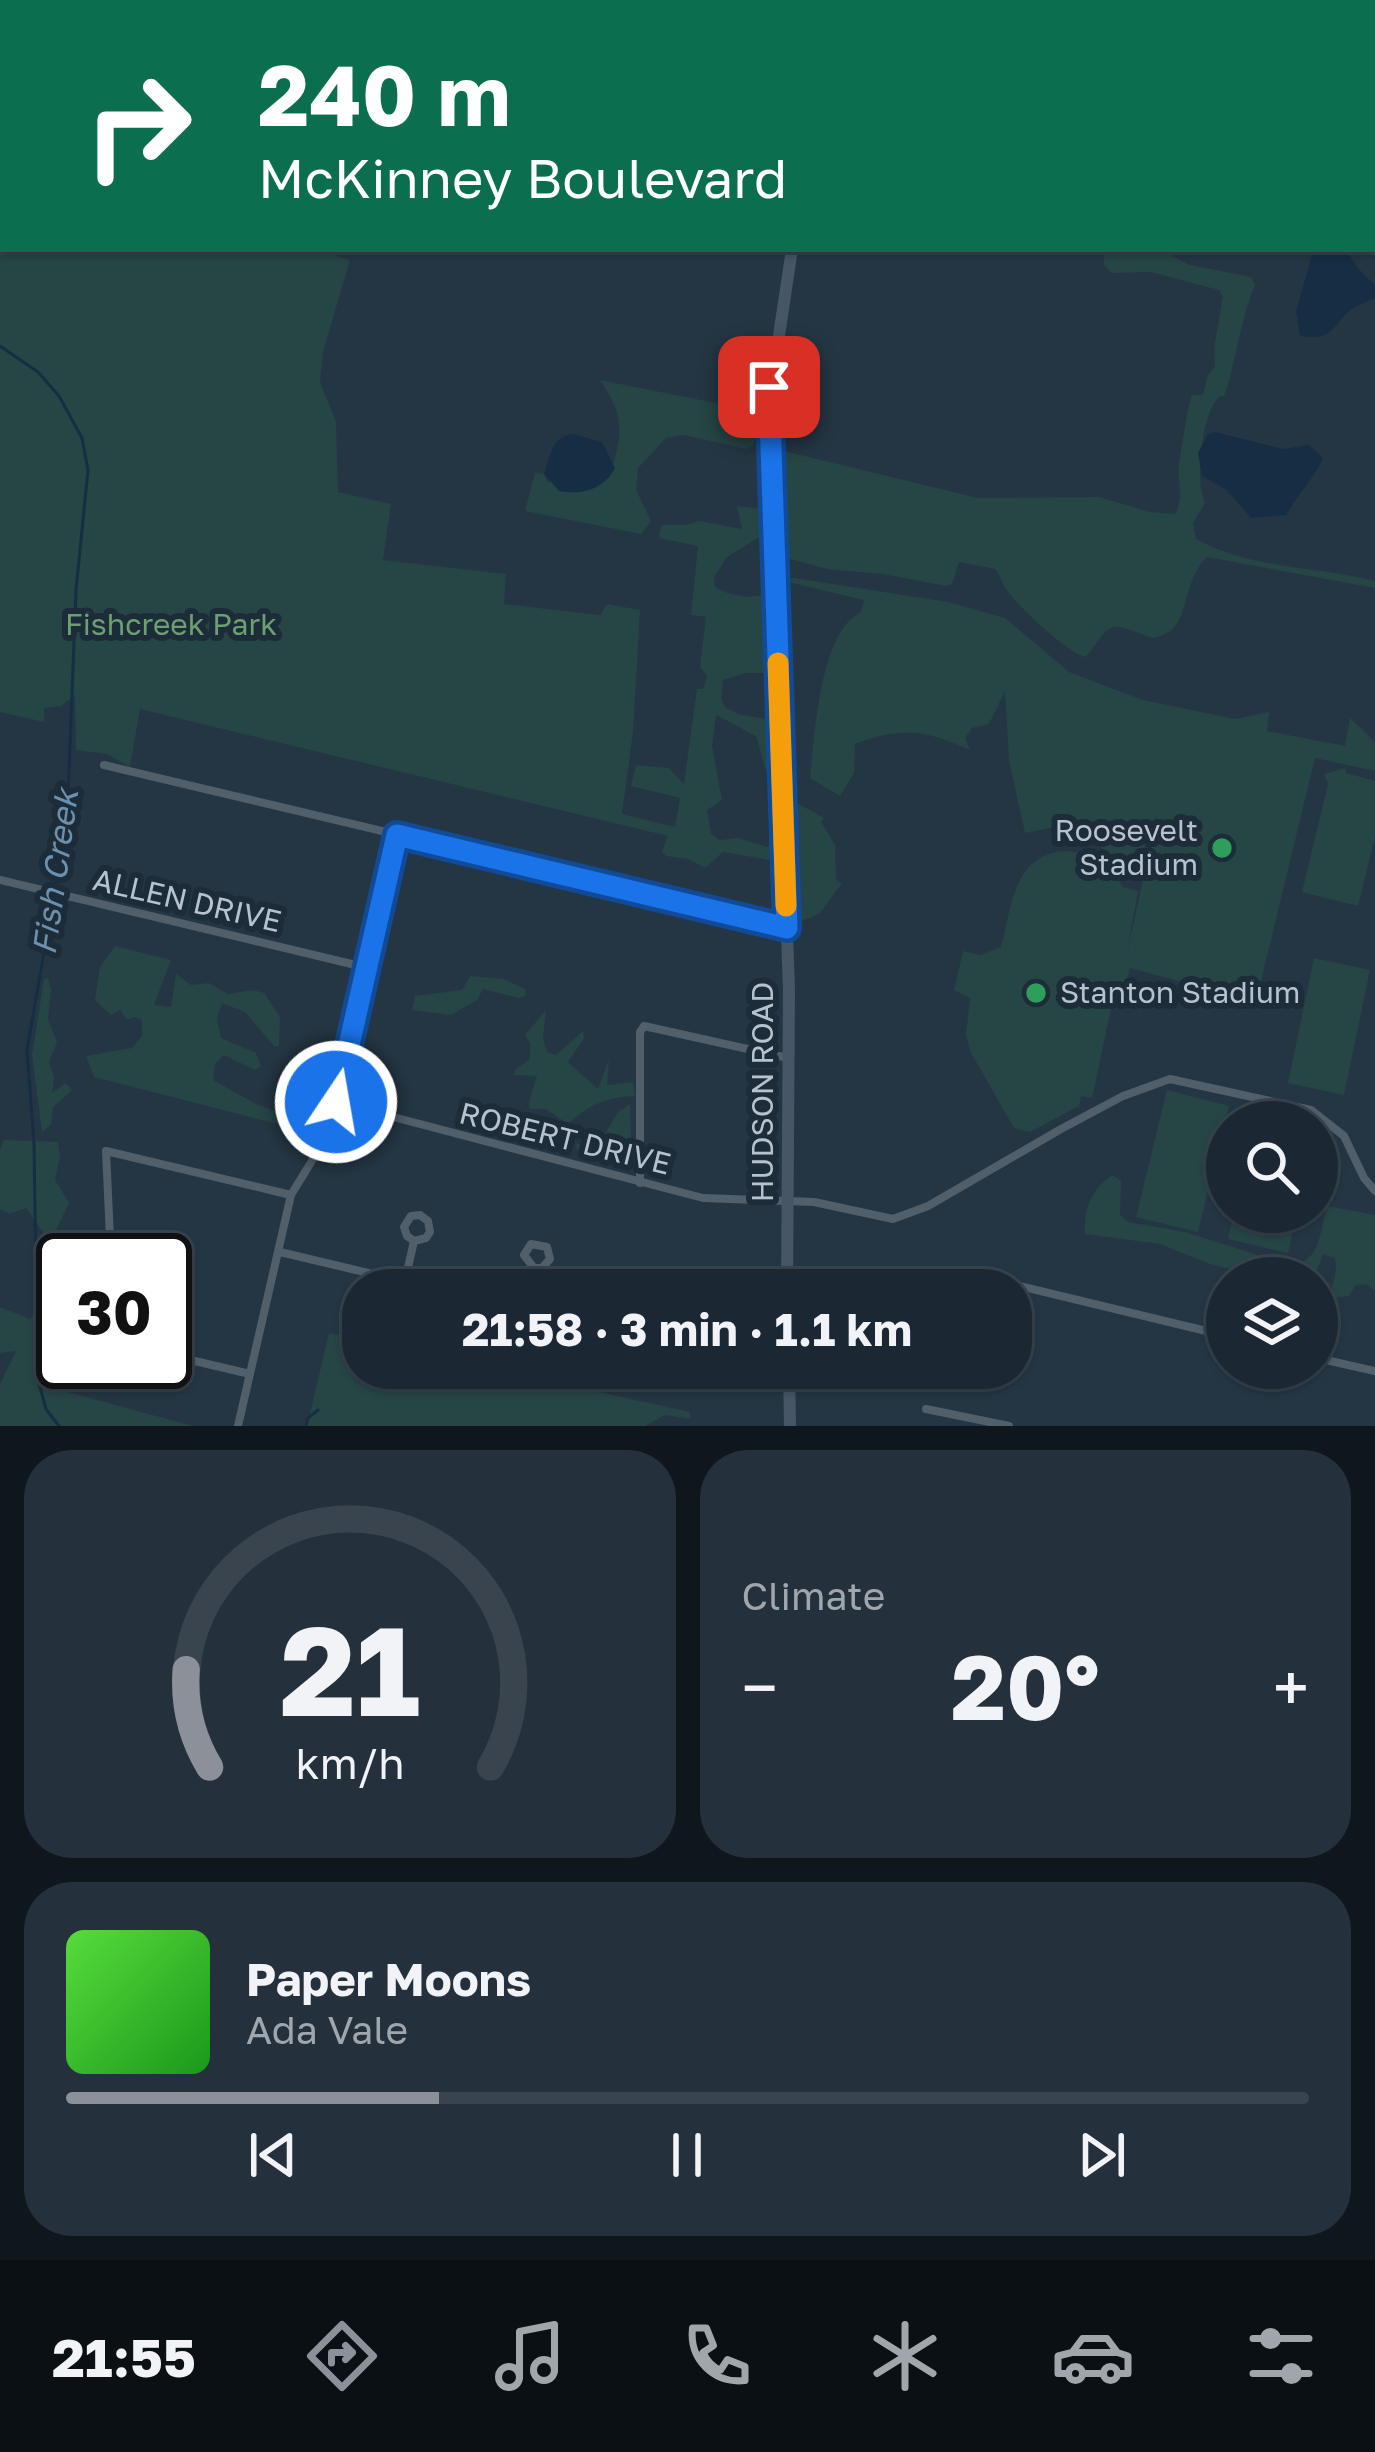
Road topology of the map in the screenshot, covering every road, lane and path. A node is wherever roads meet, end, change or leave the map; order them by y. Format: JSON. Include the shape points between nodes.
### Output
{"nodes":[{"id":1,"x":792,"y":252,"type":"edge"},
{"id":2,"x":104,"y":765,"type":"dead end"},
{"id":3,"x":397,"y":835,"type":"junction"},
{"id":4,"x":0,"y":880,"type":"edge"},
{"id":5,"x":787,"y":928,"type":"junction"},
{"id":6,"x":364,"y":967,"type":"junction"},
{"id":7,"x":788,"y":1058,"type":"junction"},
{"id":8,"x":336,"y":1102,"type":"junction"},
{"id":9,"x":640,"y":1184,"type":"junction"},
{"id":10,"x":1375,"y":1191,"type":"edge"},
{"id":11,"x":291,"y":1195,"type":"junction"},
{"id":12,"x":786,"y":1202,"type":"junction"},
{"id":13,"x":110,"y":1233,"type":"edge"},
{"id":14,"x":414,"y":1241,"type":"dead end"},
{"id":15,"x":280,"y":1252,"type":"junction"},
{"id":16,"x":353,"y":1269,"type":"edge"},
{"id":17,"x":408,"y":1269,"type":"edge"},
{"id":18,"x":788,"y":1269,"type":"edge"},
{"id":19,"x":1032,"y":1289,"type":"edge"},
{"id":20,"x":1206,"y":1331,"type":"edge"},
{"id":21,"x":192,"y":1360,"type":"edge"},
{"id":22,"x":1338,"y":1363,"type":"edge"},
{"id":23,"x":1375,"y":1372,"type":"edge"},
{"id":24,"x":250,"y":1374,"type":"junction"},
{"id":25,"x":789,"y":1389,"type":"edge"},
{"id":26,"x":926,"y":1409,"type":"dead end"},
{"id":27,"x":238,"y":1426,"type":"edge"},
{"id":28,"x":790,"y":1426,"type":"edge"},
{"id":29,"x":1009,"y":1426,"type":"edge"}],
"edges":[{"from":1,"to":5,"type":"street","name":"HUDSON ROAD","via":[[768,410]]},
{"from":2,"to":3,"type":"street"},
{"from":3,"to":5,"type":"street"},
{"from":3,"to":6,"type":"street"},
{"from":4,"to":6,"type":"street","name":"ALLEN DRIVE"},
{"from":5,"to":7,"type":"street","name":"HUDSON ROAD"},
{"from":6,"to":8,"type":"street"},
{"from":7,"to":9,"type":"street","via":[[644,1026]]},
{"from":7,"to":12,"type":"street","name":"HUDSON ROAD"},
{"from":8,"to":9,"type":"street","name":"ROBERT DRIVE"},
{"from":8,"to":11,"type":"street","via":[[324,1141]]},
{"from":9,"to":12,"type":"street","name":"ROBERT DRIVE","via":[[717,1200]]},
{"from":10,"to":12,"type":"street","name":"ROBERT DRIVE","via":[[1344,1136],[1311,1109],[1170,1079],[1123,1096],[907,1216]]},
{"from":11,"to":13,"type":"street","via":[[106,1151]]},
{"from":11,"to":15,"type":"street"},
{"from":12,"to":18,"type":"street","name":"HUDSON ROAD"},
{"from":14,"to":17,"type":"street"},
{"from":15,"to":16,"type":"street"},
{"from":15,"to":24,"type":"street"},
{"from":19,"to":20,"type":"street"},
{"from":21,"to":24,"type":"street"},
{"from":22,"to":23,"type":"street"},
{"from":24,"to":27,"type":"street"},
{"from":25,"to":28,"type":"street"},
{"from":26,"to":29,"type":"street"}]}
